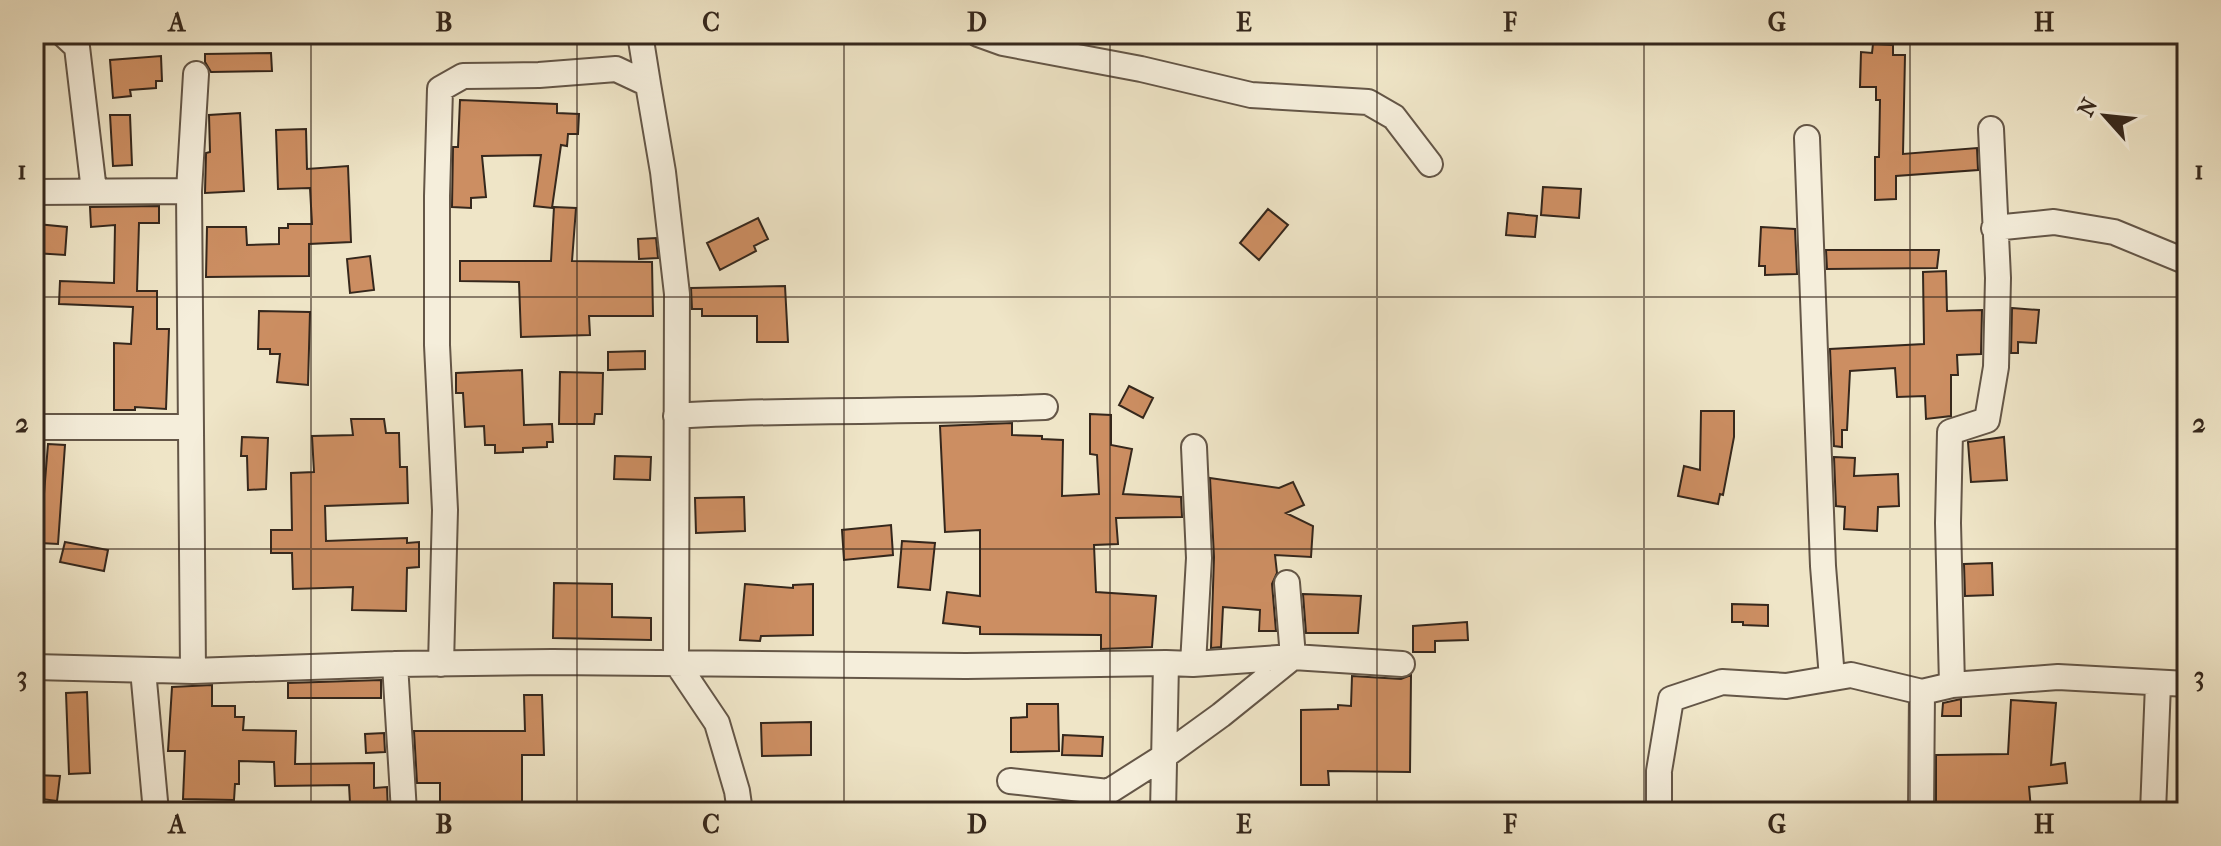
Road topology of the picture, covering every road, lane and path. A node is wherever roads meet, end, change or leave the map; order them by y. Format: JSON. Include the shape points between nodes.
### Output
{"nodes":[{"id":1,"x":63,"y":34,"type":"edge"},
{"id":2,"x":640,"y":34,"type":"edge"},
{"id":3,"x":978,"y":34,"type":"edge"},
{"id":4,"x":196,"y":74,"type":"dead end"},
{"id":5,"x":648,"y":84,"type":"junction"},
{"id":6,"x":1991,"y":129,"type":"dead end"},
{"id":7,"x":1807,"y":138,"type":"dead end"},
{"id":8,"x":1430,"y":164,"type":"dead end"},
{"id":9,"x":94,"y":191,"type":"junction"},
{"id":10,"x":189,"y":191,"type":"junction"},
{"id":11,"x":34,"y":192,"type":"edge"},
{"id":12,"x":1994,"y":228,"type":"junction"},
{"id":13,"x":2187,"y":262,"type":"edge"},
{"id":14,"x":1045,"y":407,"type":"dead end"},
{"id":15,"x":676,"y":416,"type":"junction"},
{"id":16,"x":34,"y":427,"type":"edge"},
{"id":17,"x":190,"y":427,"type":"junction"},
{"id":18,"x":1194,"y":447,"type":"dead end"},
{"id":19,"x":1287,"y":583,"type":"dead end"},
{"id":20,"x":1293,"y":657,"type":"junction"},
{"id":21,"x":676,"y":662,"type":"junction"},
{"id":22,"x":1166,"y":663,"type":"junction"},
{"id":23,"x":395,"y":664,"type":"junction"},
{"id":24,"x":441,"y":664,"type":"junction"},
{"id":25,"x":1193,"y":664,"type":"junction"},
{"id":26,"x":1402,"y":664,"type":"dead end"},
{"id":27,"x":34,"y":667,"type":"edge"},
{"id":28,"x":143,"y":670,"type":"junction"},
{"id":29,"x":193,"y":671,"type":"junction"},
{"id":30,"x":1832,"y":678,"type":"junction"},
{"id":31,"x":2158,"y":684,"type":"junction"},
{"id":32,"x":2187,"y":684,"type":"edge"},
{"id":33,"x":1952,"y":685,"type":"junction"},
{"id":34,"x":1922,"y":692,"type":"junction"},
{"id":35,"x":1163,"y":757,"type":"junction"},
{"id":36,"x":1010,"y":781,"type":"dead end"},
{"id":37,"x":156,"y":812,"type":"edge"},
{"id":38,"x":404,"y":812,"type":"edge"},
{"id":39,"x":740,"y":812,"type":"edge"},
{"id":40,"x":1163,"y":812,"type":"edge"},
{"id":41,"x":1659,"y":812,"type":"edge"},
{"id":42,"x":1921,"y":812,"type":"edge"},
{"id":43,"x":2153,"y":812,"type":"edge"}],
"edges":[{"from":1,"to":9,"type":"street","via":[[77,47]]},
{"from":2,"to":5,"type":"street"},
{"from":3,"to":8,"type":"street","via":[[1251,95],[1368,102],[1394,117]]},
{"from":4,"to":10,"type":"street"},
{"from":5,"to":15,"type":"street","via":[[677,294]]},
{"from":5,"to":24,"type":"street","via":[[616,69],[463,76],[440,89],[437,345],[445,510]]},
{"from":6,"to":12,"type":"street"},
{"from":7,"to":30,"type":"street"},
{"from":9,"to":10,"type":"street"},
{"from":9,"to":11,"type":"street"},
{"from":10,"to":17,"type":"street"},
{"from":12,"to":13,"type":"street","via":[[2054,222],[2114,232]]},
{"from":12,"to":33,"type":"street","via":[[1996,367],[1987,420],[1950,432]]},
{"from":14,"to":15,"type":"street"},
{"from":15,"to":21,"type":"street"},
{"from":16,"to":17,"type":"street"},
{"from":17,"to":29,"type":"street"},
{"from":18,"to":25,"type":"street","via":[[1199,558]]},
{"from":19,"to":20,"type":"street"},
{"from":20,"to":25,"type":"street"},
{"from":20,"to":26,"type":"street"},
{"from":20,"to":35,"type":"street"},
{"from":21,"to":22,"type":"street"},
{"from":21,"to":24,"type":"street"},
{"from":21,"to":39,"type":"street","via":[[717,723]]},
{"from":22,"to":25,"type":"street"},
{"from":22,"to":35,"type":"street"},
{"from":23,"to":24,"type":"street"},
{"from":23,"to":29,"type":"street"},
{"from":23,"to":38,"type":"street"},
{"from":27,"to":28,"type":"street"},
{"from":28,"to":29,"type":"street"},
{"from":28,"to":37,"type":"street"},
{"from":30,"to":34,"type":"street","via":[[1851,675]]},
{"from":30,"to":41,"type":"street","via":[[1786,686],[1722,682],[1671,699],[1659,771]]},
{"from":31,"to":32,"type":"street"},
{"from":31,"to":33,"type":"street","via":[[2058,677]]},
{"from":31,"to":43,"type":"street"},
{"from":33,"to":34,"type":"street"},
{"from":34,"to":42,"type":"street"},
{"from":35,"to":36,"type":"street","via":[[1108,792]]},
{"from":35,"to":40,"type":"street"}]}
